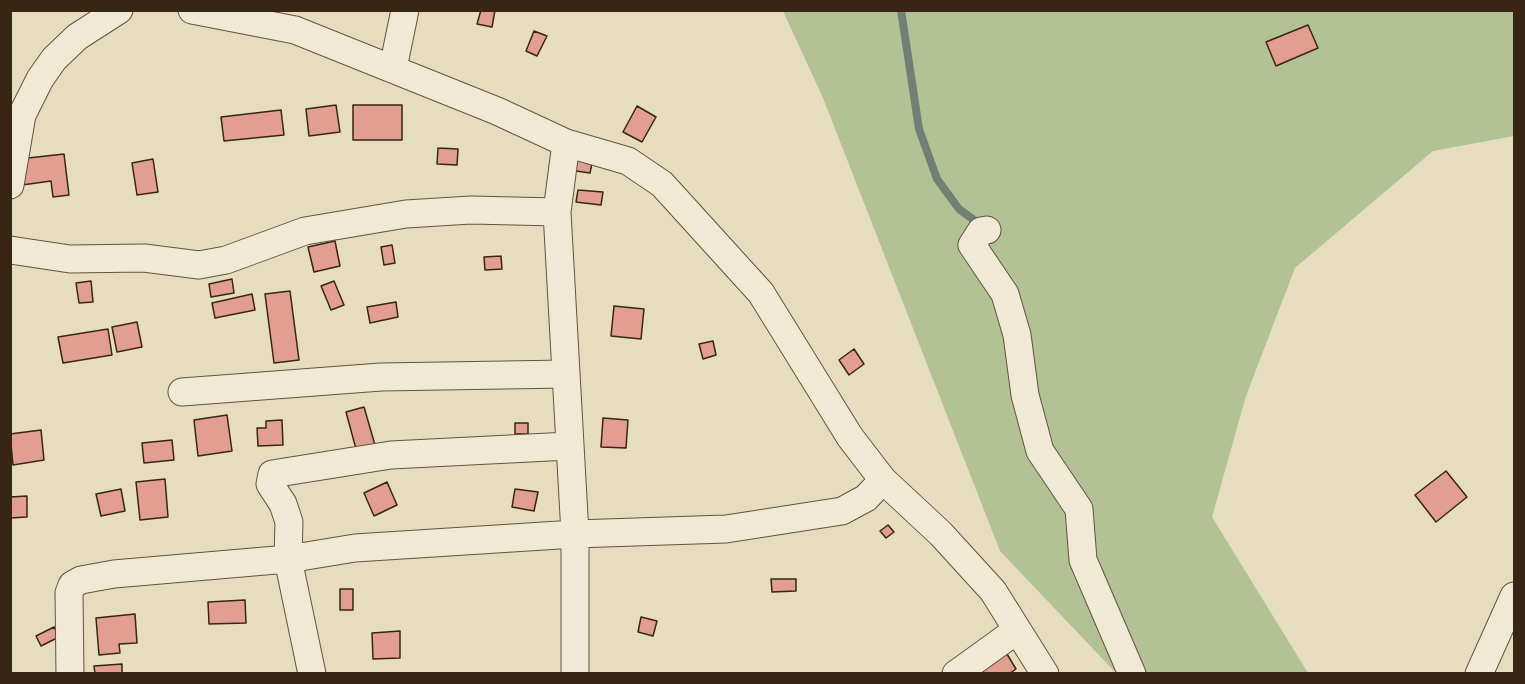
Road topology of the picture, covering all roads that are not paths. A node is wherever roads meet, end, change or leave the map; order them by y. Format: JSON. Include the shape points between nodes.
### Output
{"nodes":[{"id":1,"x":119,"y":10,"type":"edge"},
{"id":2,"x":192,"y":10,"type":"edge"},
{"id":3,"x":405,"y":10,"type":"edge"},
{"id":4,"x":393,"y":68,"type":"junction"},
{"id":5,"x":566,"y":143,"type":"junction"},
{"id":6,"x":10,"y":185,"type":"edge"},
{"id":7,"x":557,"y":212,"type":"junction"},
{"id":8,"x":987,"y":230,"type":"dead end"},
{"id":9,"x":10,"y":250,"type":"edge"},
{"id":10,"x":566,"y":374,"type":"junction"},
{"id":11,"x":182,"y":392,"type":"dead end"},
{"id":12,"x":569,"y":446,"type":"junction"},
{"id":13,"x":883,"y":480,"type":"junction"},
{"id":14,"x":574,"y":534,"type":"junction"},
{"id":15,"x":288,"y":559,"type":"junction"},
{"id":16,"x":1515,"y":596,"type":"edge"},
{"id":17,"x":1017,"y":630,"type":"junction"},
{"id":18,"x":70,"y":674,"type":"edge"},
{"id":19,"x":312,"y":674,"type":"edge"},
{"id":20,"x":575,"y":674,"type":"edge"},
{"id":21,"x":956,"y":674,"type":"edge"},
{"id":22,"x":1045,"y":674,"type":"edge"},
{"id":23,"x":1132,"y":674,"type":"edge"},
{"id":24,"x":1479,"y":674,"type":"edge"}],
"edges":[{"from":1,"to":6,"type":"street","via":[[77,37],[54,58],[40,80],[22,115]]},
{"from":2,"to":4,"type":"street","via":[[295,30]]},
{"from":3,"to":4,"type":"street"},
{"from":4,"to":5,"type":"street"},
{"from":5,"to":7,"type":"street"},
{"from":5,"to":13,"type":"street","via":[[628,161],[662,184],[694,218],[761,294],[850,437]]},
{"from":7,"to":9,"type":"street","via":[[471,210],[406,214],[305,231],[199,266],[144,258],[70,259]]},
{"from":7,"to":10,"type":"street"},
{"from":8,"to":23,"type":"street","via":[[981,231],[972,245],[1005,294],[1040,451],[1079,509],[1083,560]]},
{"from":10,"to":11,"type":"street","via":[[381,377]]},
{"from":10,"to":12,"type":"street"},
{"from":12,"to":14,"type":"street"},
{"from":12,"to":15,"type":"street","via":[[391,455],[272,474],[270,484],[289,522]]},
{"from":13,"to":14,"type":"street","via":[[866,498],[842,511],[797,519],[726,529]]},
{"from":13,"to":17,"type":"street","via":[[993,591]]},
{"from":14,"to":15,"type":"street","via":[[355,548]]},
{"from":14,"to":20,"type":"street"},
{"from":15,"to":18,"type":"street","via":[[81,580],[72,585],[69,593]]},
{"from":15,"to":19,"type":"street"},
{"from":16,"to":24,"type":"street"},
{"from":17,"to":21,"type":"street"},
{"from":17,"to":22,"type":"street"}]}
